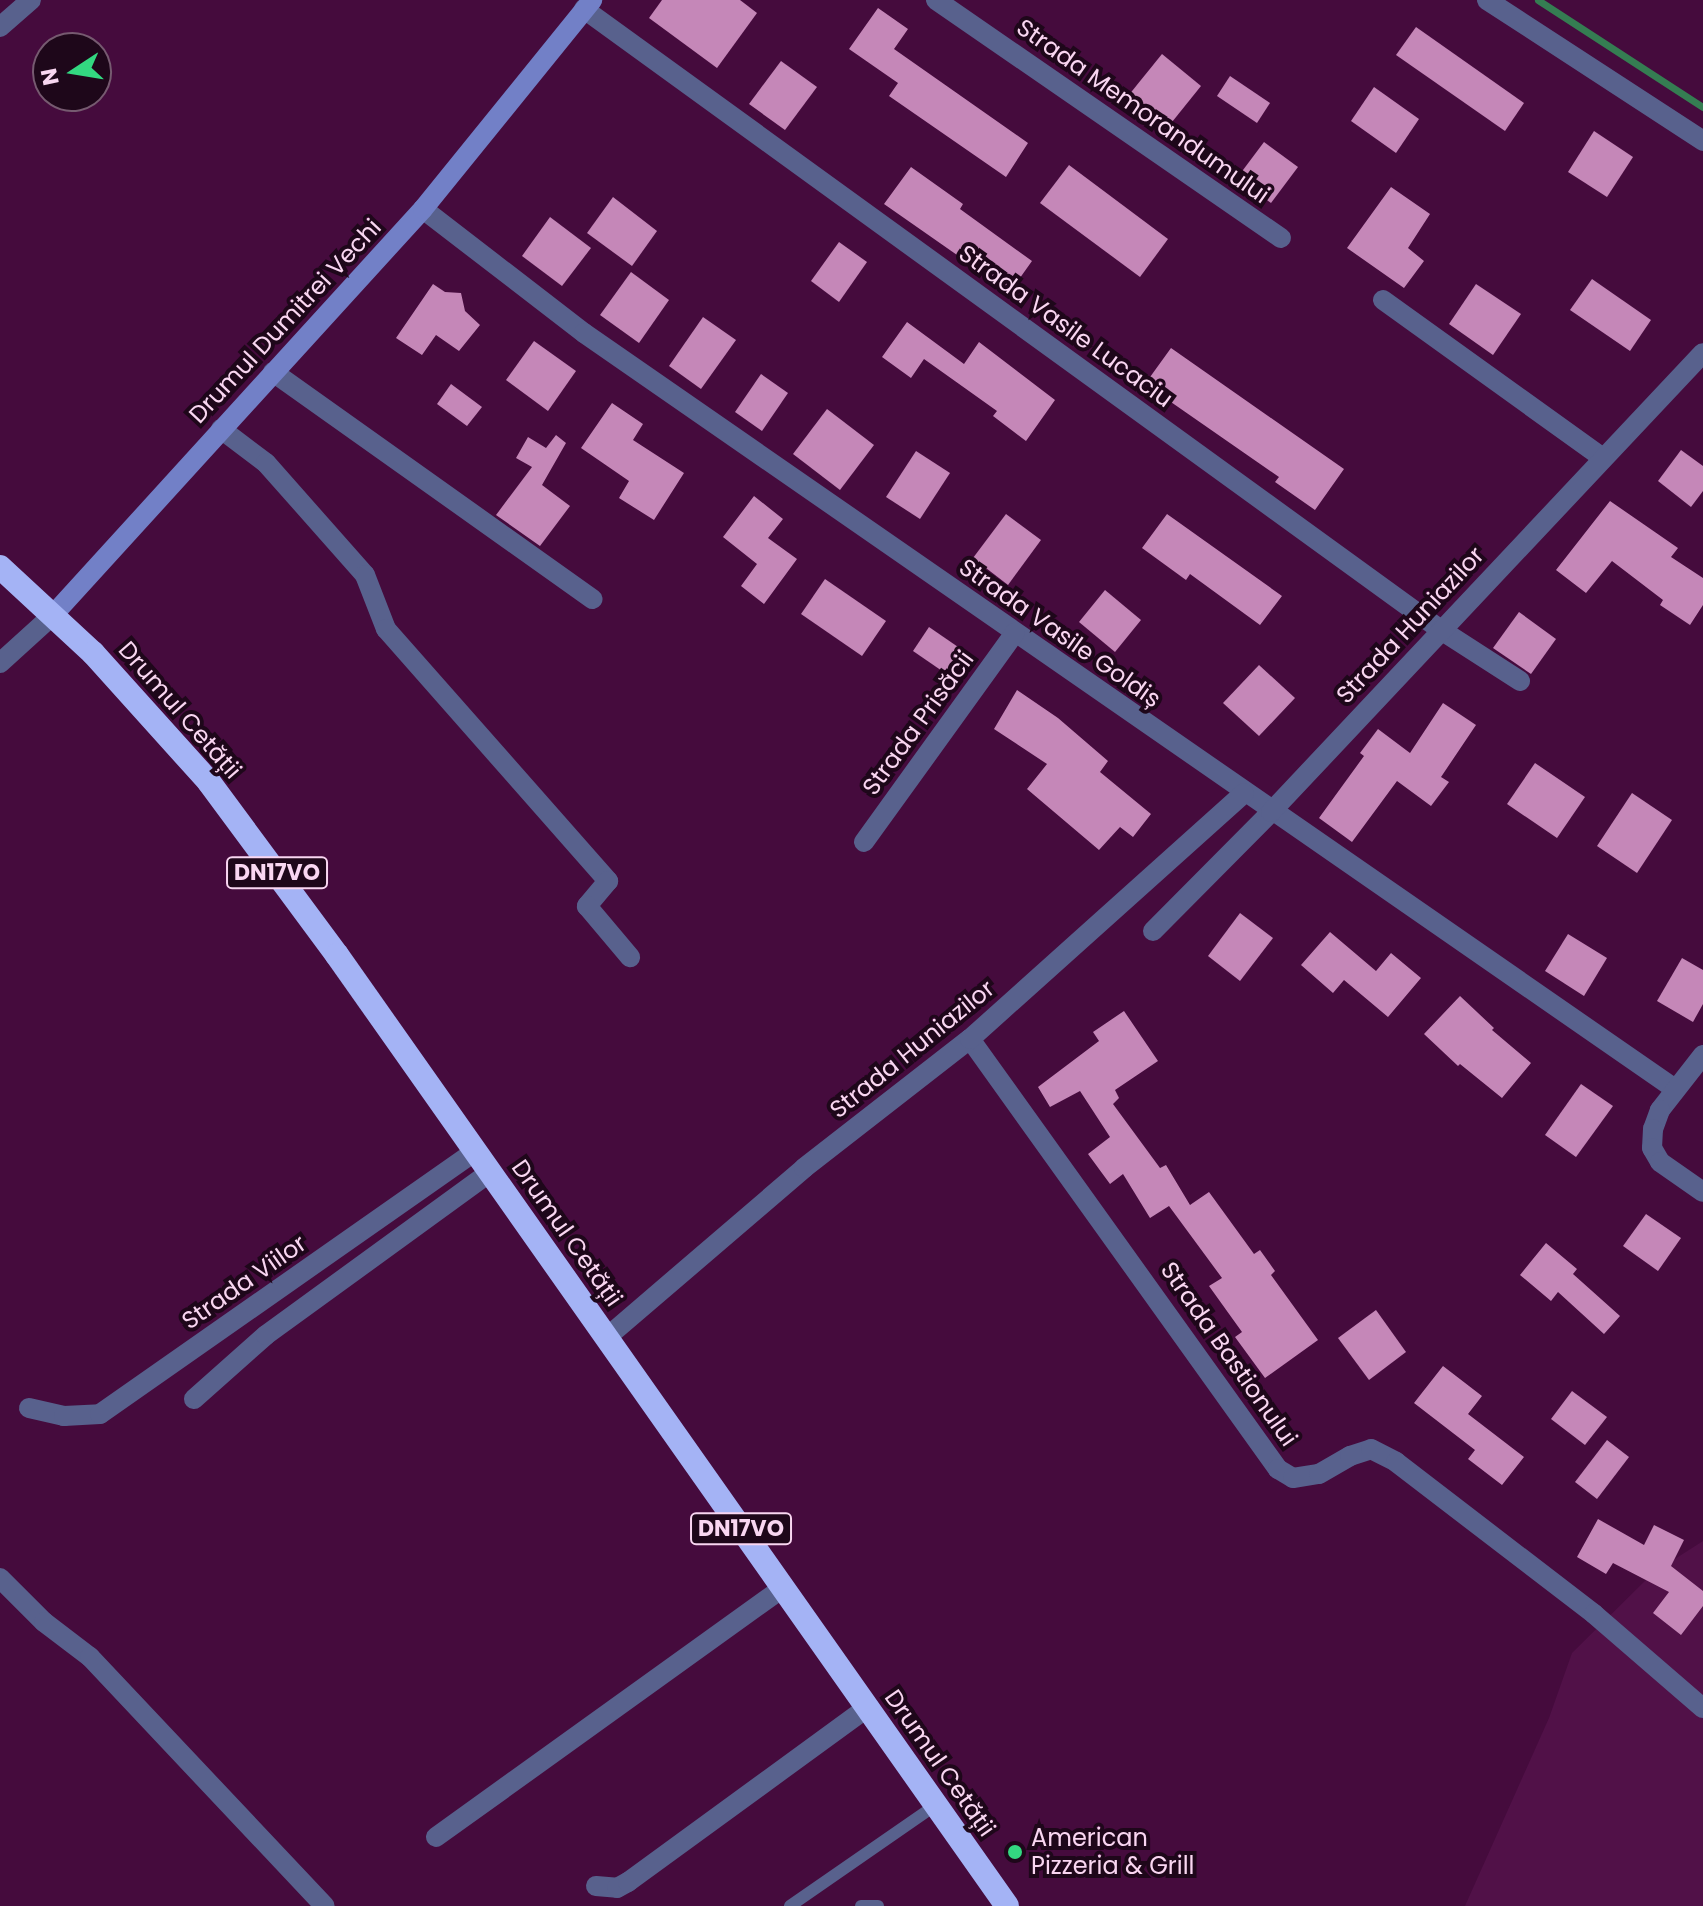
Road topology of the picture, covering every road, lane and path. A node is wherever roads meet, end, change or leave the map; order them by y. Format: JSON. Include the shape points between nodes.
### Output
{"nodes":[{"id":1,"x":31,"y":0,"type":"edge"},
{"id":2,"x":936,"y":0,"type":"edge"},
{"id":3,"x":1487,"y":0,"type":"edge"},
{"id":4,"x":588,"y":5,"type":"edge"},
{"id":5,"x":0,"y":27,"type":"edge"},
{"id":6,"x":1703,"y":141,"type":"edge"},
{"id":7,"x":423,"y":209,"type":"junction"},
{"id":8,"x":1281,"y":238,"type":"dead end"},
{"id":9,"x":1383,"y":300,"type":"dead end"},
{"id":10,"x":1703,"y":353,"type":"edge"},
{"id":11,"x":273,"y":372,"type":"junction"},
{"id":12,"x":221,"y":429,"type":"junction"},
{"id":13,"x":1603,"y":458,"type":"junction"},
{"id":14,"x":0,"y":567,"type":"edge"},
{"id":15,"x":592,"y":599,"type":"dead end"},
{"id":16,"x":53,"y":615,"type":"junction"},
{"id":17,"x":1441,"y":630,"type":"junction"},
{"id":18,"x":1015,"y":633,"type":"junction"},
{"id":19,"x":0,"y":663,"type":"edge"},
{"id":20,"x":1520,"y":681,"type":"dead end"},
{"id":21,"x":1244,"y":793,"type":"junction"},
{"id":22,"x":1271,"y":812,"type":"junction"},
{"id":23,"x":864,"y":842,"type":"dead end"},
{"id":24,"x":1153,"y":931,"type":"dead end"},
{"id":25,"x":630,"y":957,"type":"dead end"},
{"id":26,"x":970,"y":1039,"type":"junction"},
{"id":27,"x":1703,"y":1055,"type":"edge"},
{"id":28,"x":1675,"y":1089,"type":"junction"},
{"id":29,"x":475,"y":1151,"type":"junction"},
{"id":30,"x":490,"y":1172,"type":"junction"},
{"id":31,"x":1703,"y":1192,"type":"edge"},
{"id":32,"x":606,"y":1338,"type":"junction"},
{"id":33,"x":194,"y":1399,"type":"dead end"},
{"id":34,"x":29,"y":1408,"type":"dead end"},
{"id":35,"x":0,"y":1578,"type":"edge"},
{"id":36,"x":783,"y":1588,"type":"junction"},
{"id":37,"x":867,"y":1708,"type":"junction"},
{"id":38,"x":1703,"y":1708,"type":"edge"},
{"id":39,"x":936,"y":1805,"type":"junction"},
{"id":40,"x":436,"y":1837,"type":"dead end"},
{"id":41,"x":596,"y":1886,"type":"dead end"},
{"id":42,"x":325,"y":1906,"type":"edge"},
{"id":43,"x":790,"y":1906,"type":"edge"},
{"id":44,"x":861,"y":1906,"type":"edge"},
{"id":45,"x":878,"y":1906,"type":"edge"},
{"id":46,"x":1007,"y":1906,"type":"edge"}],
"edges":[{"from":1,"to":5,"type":"street"},
{"from":2,"to":8,"type":"street","name":"Strada Memorandumului"},
{"from":3,"to":6,"type":"street"},
{"from":4,"to":7,"type":"street","name":"Drumul Dumitrei Vechi"},
{"from":4,"to":17,"type":"street","name":"Strada Vasile Lucaciu"},
{"from":7,"to":11,"type":"street","name":"Drumul Dumitrei Vechi"},
{"from":7,"to":18,"type":"street","name":"Strada Vasile Goldiș","via":[[584,333]]},
{"from":9,"to":13,"type":"street"},
{"from":10,"to":13,"type":"street","name":"Strada Huniazilor"},
{"from":11,"to":12,"type":"street","name":"Drumul Dumitrei Vechi"},
{"from":11,"to":15,"type":"street"},
{"from":12,"to":16,"type":"street","name":"Drumul Dumitrei Vechi"},
{"from":12,"to":25,"type":"street","via":[[266,463],[365,575],[386,629],[608,881],[587,906]]},
{"from":13,"to":17,"type":"street","name":"Strada Huniazilor"},
{"from":14,"to":16,"type":"highway","number":"DN17VO"},
{"from":16,"to":19,"type":"street","name":"Drumul Dumitrei Vechi"},
{"from":16,"to":29,"type":"highway","name":"Drumul Cetății","number":"DN17VO","via":[[209,782]]},
{"from":17,"to":20,"type":"street","name":"Strada Vasile Lucaciu"},
{"from":17,"to":22,"type":"street","name":"Strada Huniazilor"},
{"from":18,"to":21,"type":"street","name":"Strada Vasile Goldiș"},
{"from":18,"to":23,"type":"street","name":"Strada Prisăcii"},
{"from":21,"to":22,"type":"street","name":"Strada Vasile Goldiș"},
{"from":21,"to":26,"type":"street","name":"Strada Huniazilor"},
{"from":22,"to":24,"type":"street","name":"Strada Huniazilor"},
{"from":22,"to":28,"type":"street","name":"Strada Vasile Goldiș"},
{"from":26,"to":32,"type":"street","name":"Strada Huniazilor","via":[[804,1168]]},
{"from":26,"to":38,"type":"street","name":"Strada Bastionului","via":[[1278,1469],[1293,1478],[1319,1474],[1371,1449],[1396,1462],[1594,1614]]},
{"from":27,"to":28,"type":"street"},
{"from":28,"to":31,"type":"street","via":[[1656,1119],[1652,1148],[1660,1162]]},
{"from":29,"to":30,"type":"highway","name":"Drumul Cetății","number":"DN17VO"},
{"from":29,"to":34,"type":"street","name":"Strada Viilor","via":[[100,1414],[64,1416]]},
{"from":30,"to":32,"type":"highway","name":"Drumul Cetății","number":"DN17VO"},
{"from":30,"to":33,"type":"street","via":[[266,1335]]},
{"from":32,"to":36,"type":"highway","name":"Drumul Cetății","number":"DN17VO"},
{"from":35,"to":42,"type":"street","via":[[44,1622],[90,1657]]},
{"from":36,"to":37,"type":"highway","name":"Drumul Cetății","number":"DN17VO"},
{"from":36,"to":40,"type":"street"},
{"from":37,"to":39,"type":"highway","name":"Drumul Cetății","number":"DN17VO"},
{"from":37,"to":41,"type":"street","via":[[628,1882],[617,1888]]},
{"from":39,"to":43,"type":"lane"},
{"from":39,"to":46,"type":"highway","name":"Drumul Cetății","number":"DN17VO"},
{"from":44,"to":45,"type":"lane"}]}
